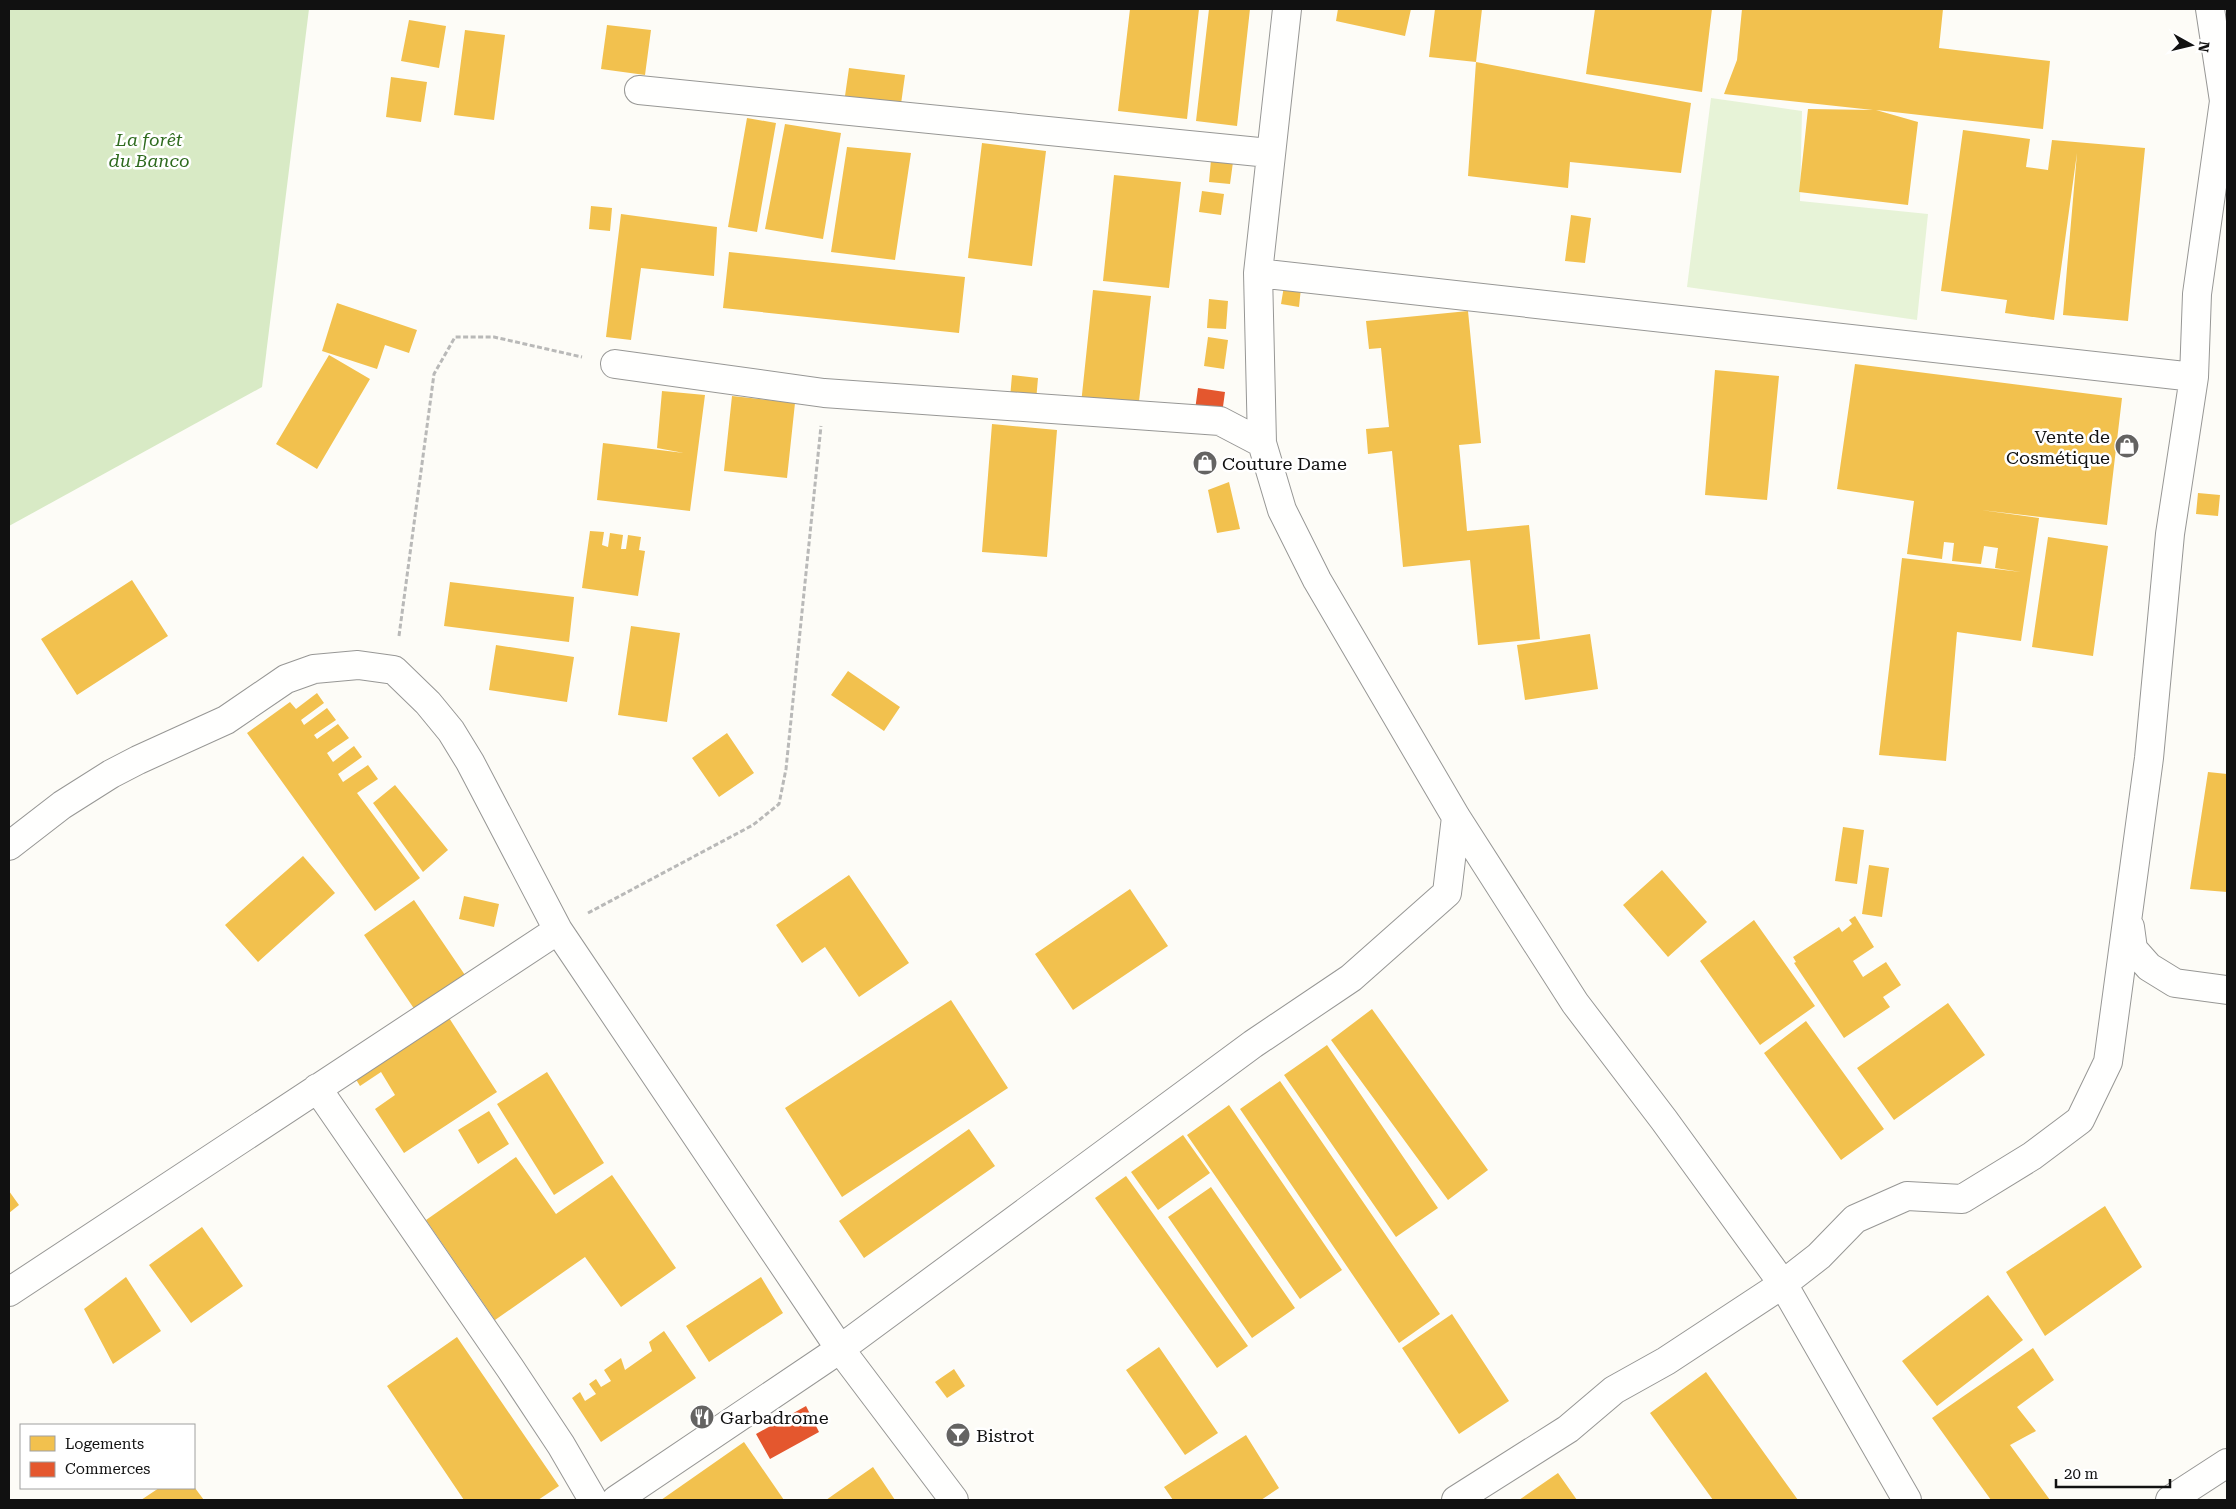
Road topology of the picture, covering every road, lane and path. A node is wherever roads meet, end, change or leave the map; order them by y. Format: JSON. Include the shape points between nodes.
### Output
{"nodes":[{"id":1,"x":1286,"y":9,"type":"edge"},
{"id":2,"x":2210,"y":9,"type":"edge"},
{"id":3,"x":639,"y":90,"type":"dead end"},
{"id":4,"x":1270,"y":153,"type":"junction"},
{"id":5,"x":1258,"y":273,"type":"junction"},
{"id":6,"x":615,"y":364,"type":"joint"},
{"id":7,"x":2194,"y":378,"type":"junction"},
{"id":8,"x":824,"y":393,"type":"junction"},
{"id":9,"x":1262,"y":443,"type":"junction"},
{"id":10,"x":394,"y":670,"type":"junction"},
{"id":11,"x":1456,"y":817,"type":"junction"},
{"id":12,"x":9,"y":846,"type":"edge"},
{"id":13,"x":2129,"y":916,"type":"junction"},
{"id":14,"x":558,"y":930,"type":"junction"},
{"id":15,"x":2227,"y":990,"type":"edge"},
{"id":16,"x":317,"y":1088,"type":"junction"},
{"id":17,"x":1783,"y":1284,"type":"junction"},
{"id":18,"x":9,"y":1292,"type":"edge"},
{"id":19,"x":840,"y":1348,"type":"junction"},
{"id":20,"x":2227,"y":1463,"type":"edge"},
{"id":21,"x":593,"y":1500,"type":"edge"},
{"id":22,"x":616,"y":1500,"type":"edge"},
{"id":23,"x":954,"y":1500,"type":"edge"},
{"id":24,"x":1456,"y":1500,"type":"edge"},
{"id":25,"x":1907,"y":1500,"type":"edge"},
{"id":26,"x":2170,"y":1500,"type":"edge"}],
"edges":[{"from":1,"to":4,"type":"street"},
{"from":2,"to":7,"type":"street","via":[[2224,101],[2197,294]]},
{"from":3,"to":4,"type":"street"},
{"from":4,"to":5,"type":"street"},
{"from":5,"to":7,"type":"street"},
{"from":5,"to":9,"type":"street"},
{"from":6,"to":8,"type":"street"},
{"from":6,"to":10,"type":"path","via":[[494,337],[455,337],[434,374]]},
{"from":7,"to":13,"type":"street","via":[[2170,534],[2149,758]]},
{"from":8,"to":9,"type":"street","via":[[1220,421]]},
{"from":8,"to":14,"type":"path","via":[[786,769],[779,804],[753,825]]},
{"from":9,"to":11,"type":"street","via":[[1282,510],[1316,580]]},
{"from":10,"to":12,"type":"street","via":[[358,666],[314,669],[286,679],[226,720],[112,774]]},
{"from":10,"to":14,"type":"street","via":[[451,731]]},
{"from":11,"to":17,"type":"street","via":[[1575,1003]]},
{"from":11,"to":19,"type":"street","via":[[1447,893],[1351,978],[1253,1044]]},
{"from":13,"to":15,"type":"street","via":[[2133,949],[2149,967],[2175,983]]},
{"from":13,"to":17,"type":"street","via":[[2108,1062],[2080,1120],[2032,1156],[1962,1199],[1907,1196],[1855,1219],[1819,1256]]},
{"from":14,"to":16,"type":"street"},
{"from":14,"to":19,"type":"street"},
{"from":16,"to":18,"type":"street"},
{"from":16,"to":21,"type":"street","via":[[510,1368]]},
{"from":17,"to":24,"type":"street","via":[[1666,1361],[1614,1390],[1568,1428]]},
{"from":17,"to":25,"type":"street"},
{"from":19,"to":22,"type":"street"},
{"from":19,"to":23,"type":"street"},
{"from":20,"to":26,"type":"street"}]}
